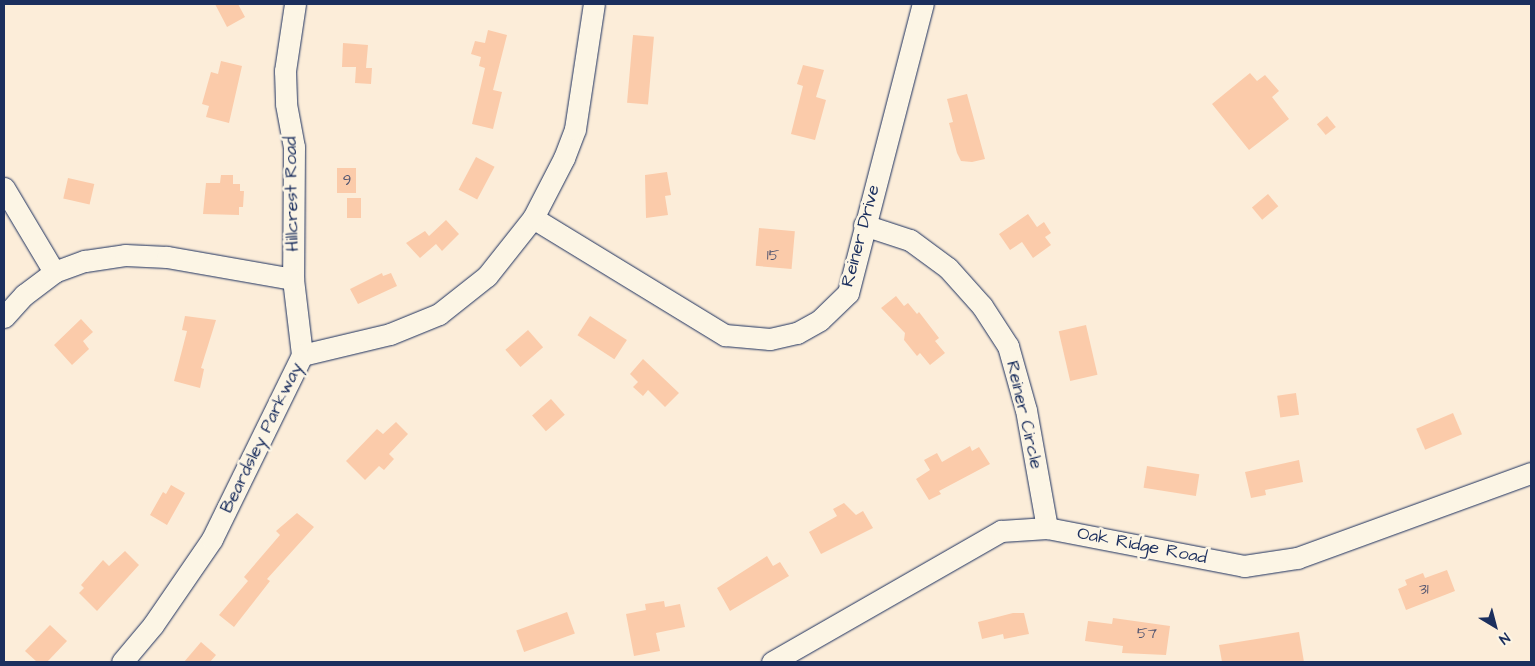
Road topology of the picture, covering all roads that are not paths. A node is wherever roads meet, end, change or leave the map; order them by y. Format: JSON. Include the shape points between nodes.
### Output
{"nodes":[{"id":1,"x":295,"y":4,"type":"edge"},
{"id":2,"x":594,"y":4,"type":"edge"},
{"id":3,"x":922,"y":4,"type":"edge"},
{"id":4,"x":4,"y":188,"type":"edge"},
{"id":5,"x":534,"y":218,"type":"junction"},
{"id":6,"x":864,"y":226,"type":"junction"},
{"id":7,"x":54,"y":272,"type":"junction"},
{"id":8,"x":293,"y":279,"type":"junction"},
{"id":9,"x":4,"y":317,"type":"edge"},
{"id":10,"x":302,"y":355,"type":"junction"},
{"id":11,"x":1531,"y":473,"type":"edge"},
{"id":12,"x":1047,"y":528,"type":"junction"},
{"id":13,"x":122,"y":662,"type":"edge"},
{"id":14,"x":772,"y":662,"type":"edge"}],
"edges":[{"from":1,"to":8,"type":"street","name":"Hillcrest Road","via":[[285,71],[286,104],[295,156]]},
{"from":2,"to":5,"type":"street","name":"Beardsley Parkway","via":[[575,129]]},
{"from":3,"to":6,"type":"street","name":"Reiner Drive"},
{"from":4,"to":7,"type":"street"},
{"from":5,"to":6,"type":"street","name":"Reiner Drive","via":[[725,335],[770,340],[797,333],[838,306],[848,293]]},
{"from":5,"to":10,"type":"street","name":"Beardsley Parkway","via":[[487,276],[439,314],[390,334]]},
{"from":6,"to":12,"type":"street","name":"Reiner Circle","via":[[910,240],[948,268],[982,306],[1008,346],[1026,410]]},
{"from":7,"to":8,"type":"street","via":[[85,260],[125,254]]},
{"from":7,"to":9,"type":"street","via":[[24,295]]},
{"from":8,"to":10,"type":"street","name":"Hillcrest Road"},
{"from":10,"to":13,"type":"street","name":"Beardsley Parkway","via":[[212,539],[153,625]]},
{"from":11,"to":12,"type":"street","name":"Oak Ridge Road","via":[[1297,558],[1244,566]]},
{"from":12,"to":14,"type":"street","name":"Oak Ridge Road","via":[[1002,531]]}]}
